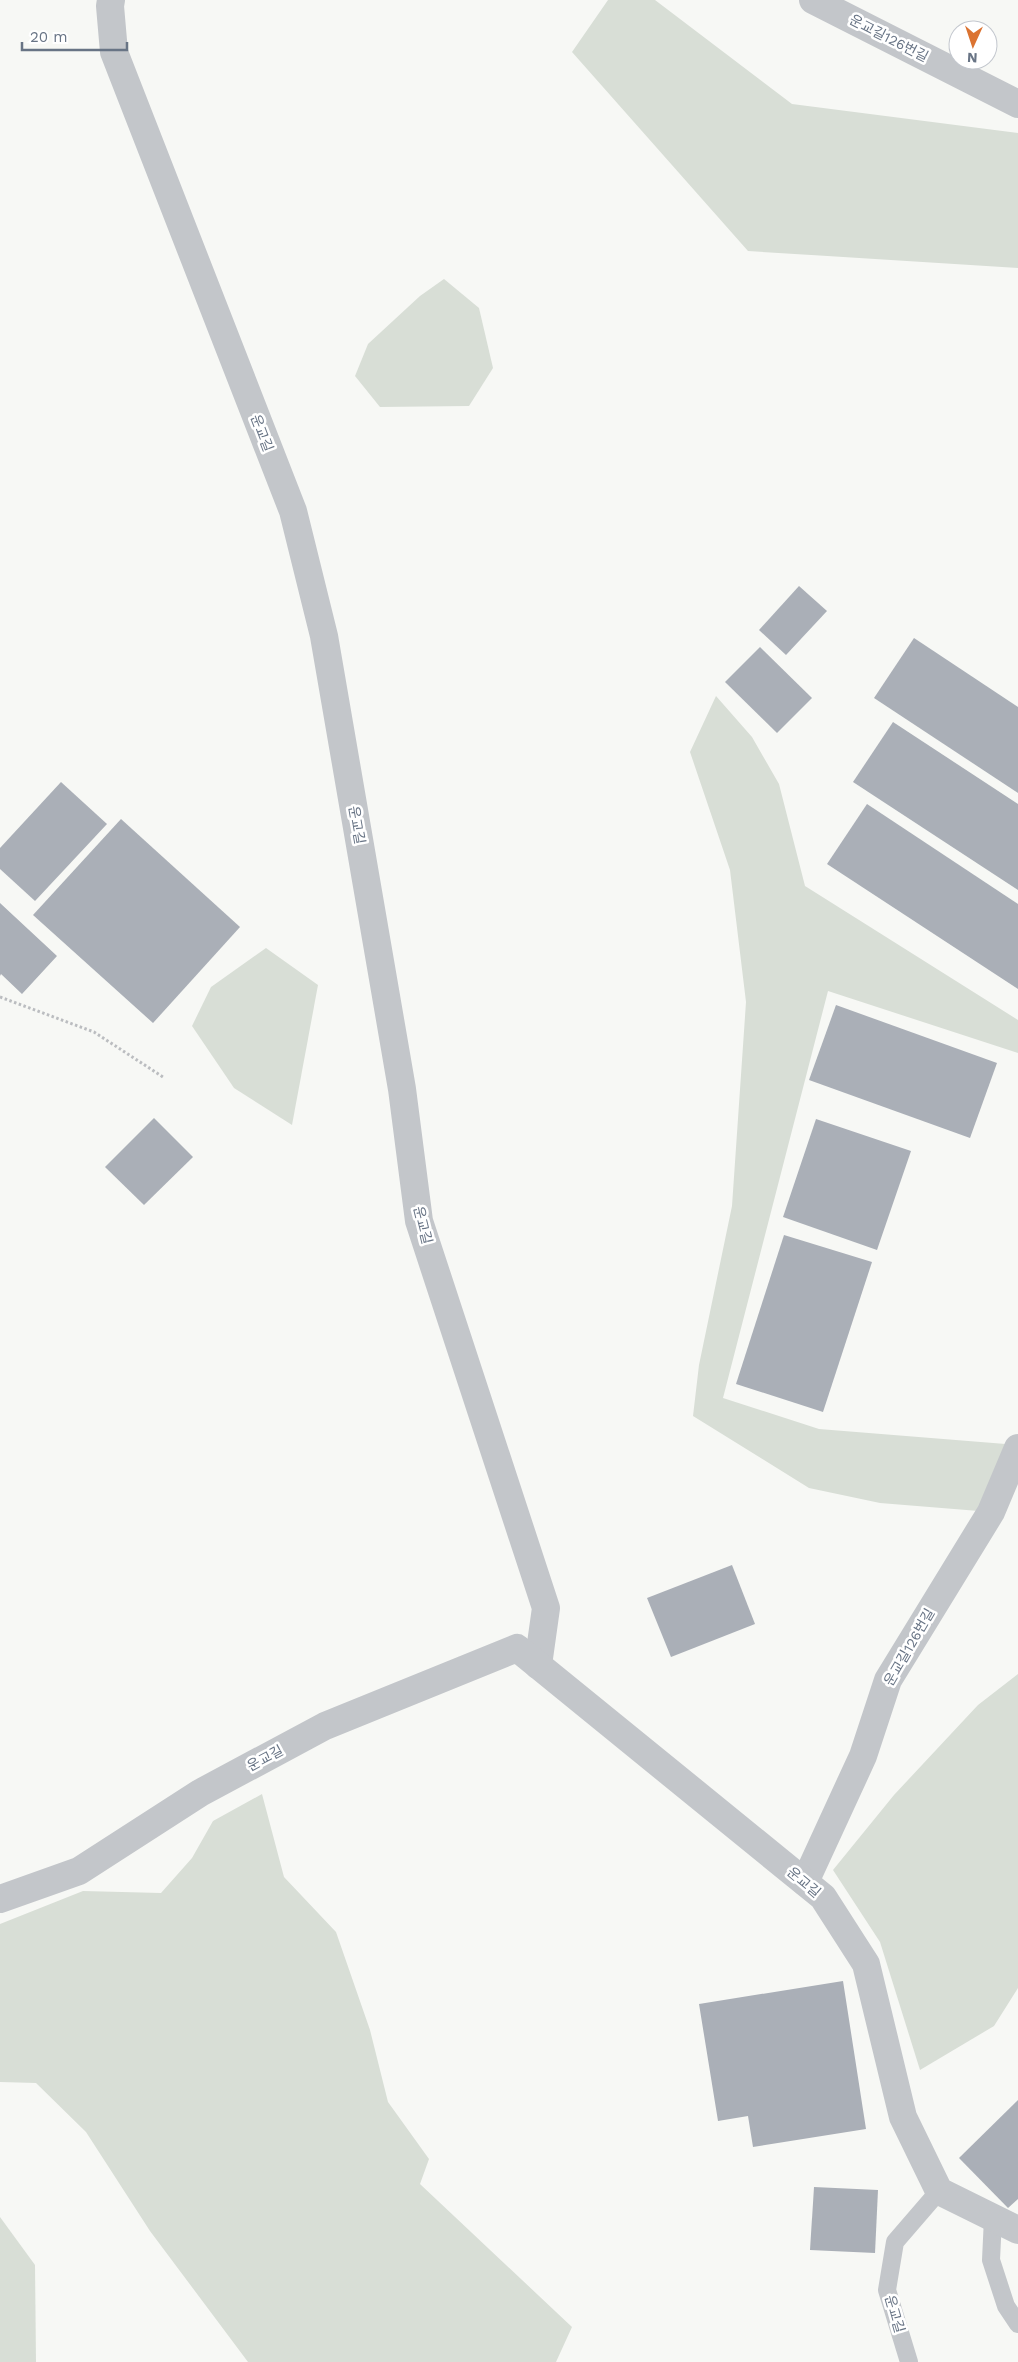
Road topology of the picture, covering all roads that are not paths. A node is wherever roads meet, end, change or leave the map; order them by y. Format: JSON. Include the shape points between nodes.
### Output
{"nodes":[{"id":1,"x":111,"y":0,"type":"edge"},
{"id":2,"x":813,"y":0,"type":"edge"},
{"id":3,"x":1018,"y":104,"type":"edge"},
{"id":4,"x":1018,"y":1448,"type":"edge"},
{"id":5,"x":538,"y":1665,"type":"junction"},
{"id":6,"x":805,"y":1882,"type":"junction"},
{"id":7,"x":0,"y":1900,"type":"edge"},
{"id":8,"x":939,"y":2191,"type":"junction"},
{"id":9,"x":1009,"y":2222,"type":"edge"},
{"id":10,"x":1018,"y":2324,"type":"edge"},
{"id":11,"x":909,"y":2362,"type":"edge"}],
"edges":[{"from":1,"to":5,"type":"street","name":"운교길","via":[[114,52],[296,521],[324,636],[402,1089],[419,1221],[546,1608]]},
{"from":2,"to":3,"type":"street","name":"운교길126번길"},
{"from":4,"to":6,"type":"street","name":"운교길126번길","via":[[990,1512],[888,1680],[864,1756]]},
{"from":5,"to":6,"type":"street","name":"운교길"},
{"from":5,"to":7,"type":"street","name":"운교길","via":[[517,1648],[325,1726],[200,1793],[79,1871]]},
{"from":6,"to":8,"type":"street","name":"운교길","via":[[823,1897],[866,1964],[903,2117]]},
{"from":8,"to":9,"type":"street"},
{"from":8,"to":11,"type":"lane","name":"운교길","via":[[895,2242],[887,2290]]},
{"from":9,"to":10,"type":"lane","via":[[991,2260],[1006,2306]]}]}
